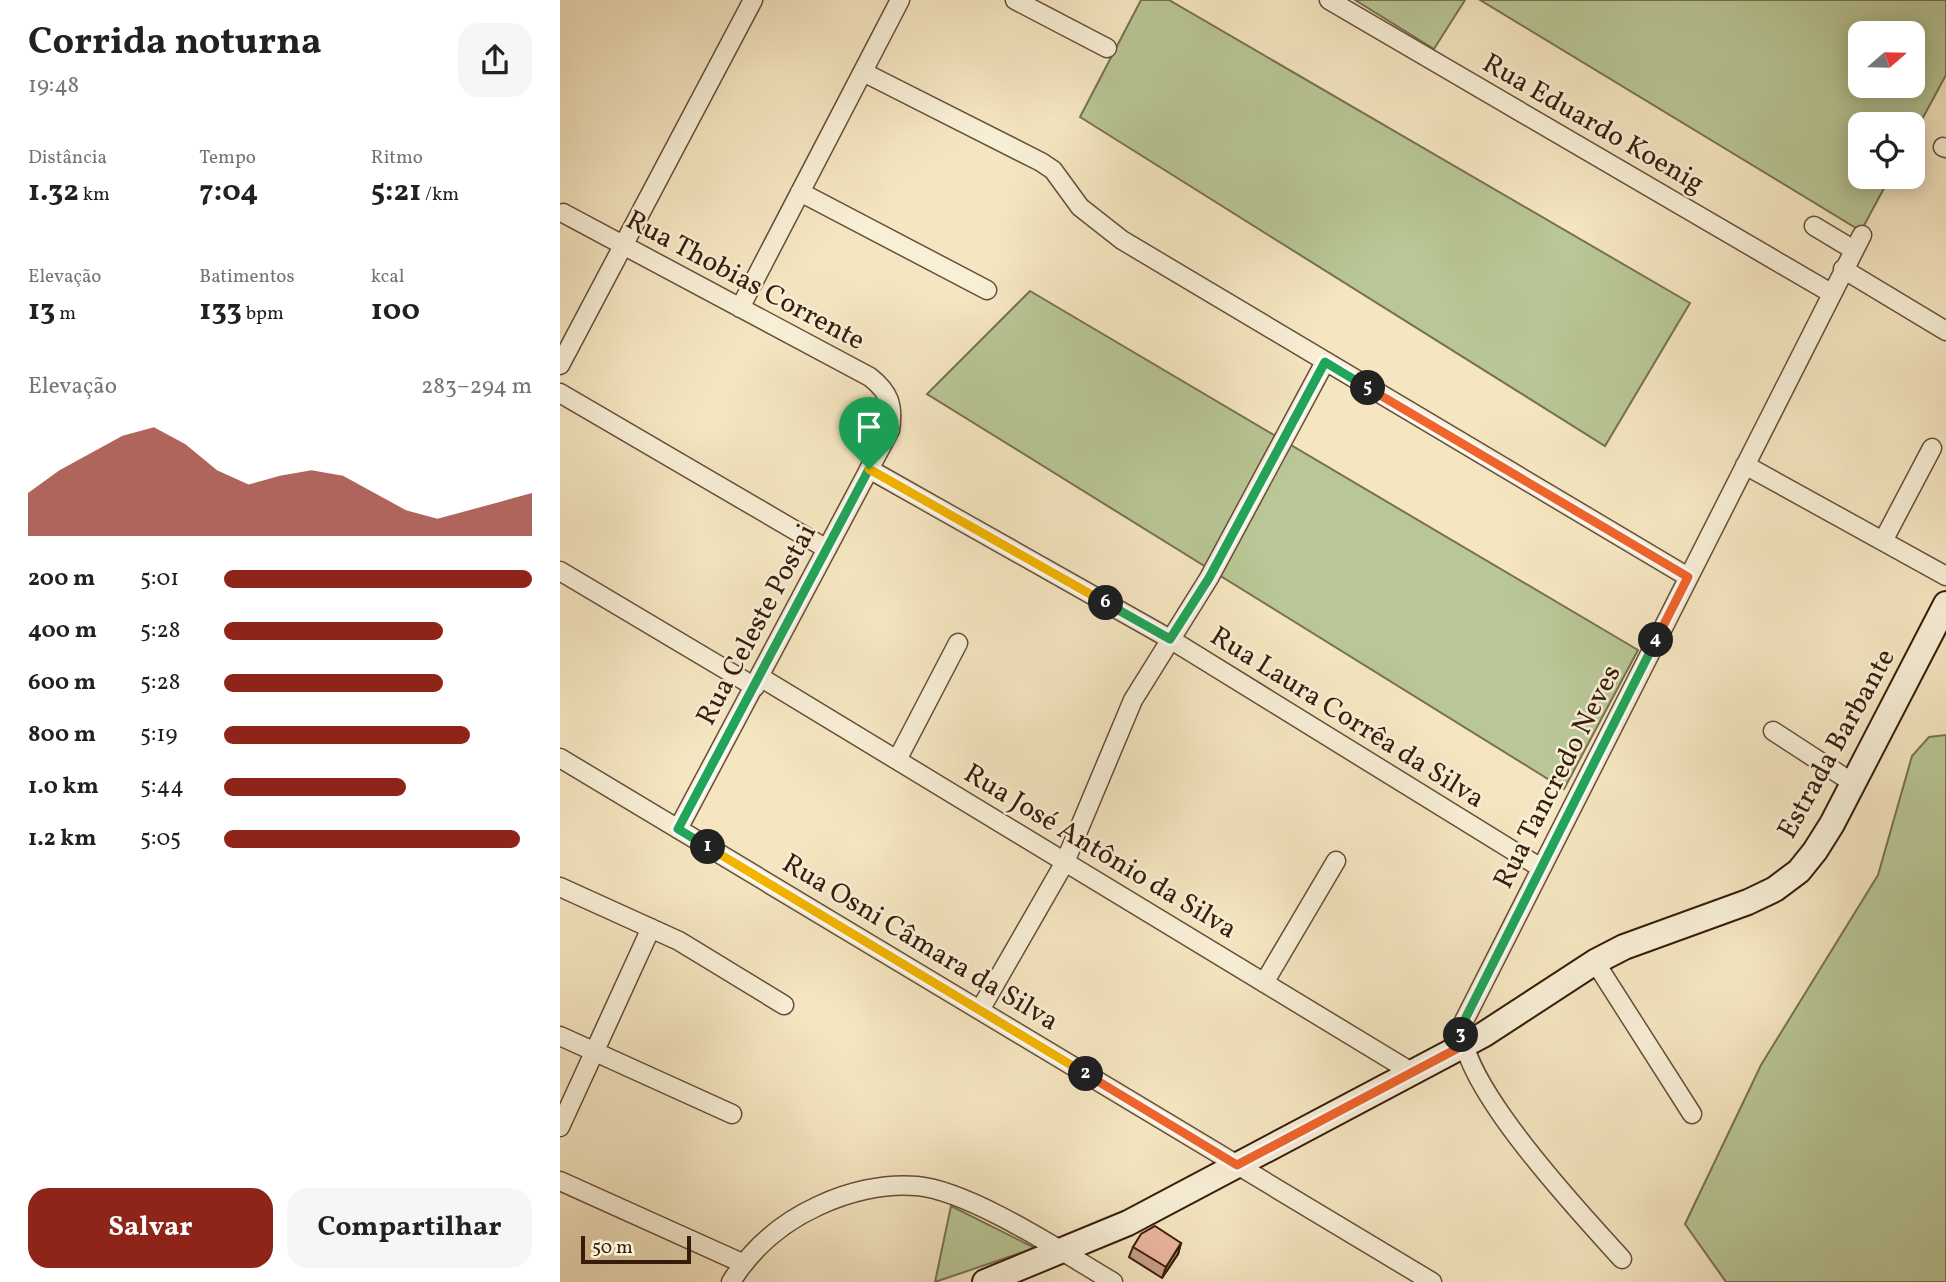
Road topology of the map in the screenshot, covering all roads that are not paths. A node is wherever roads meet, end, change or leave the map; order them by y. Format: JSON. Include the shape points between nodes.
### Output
{"nodes":[{"id":1,"x":753,"y":0,"type":"edge"},
{"id":2,"x":900,"y":0,"type":"edge"},
{"id":3,"x":1015,"y":0,"type":"edge"},
{"id":4,"x":1329,"y":0,"type":"edge"},
{"id":5,"x":1107,"y":48,"type":"dead end"},
{"id":6,"x":863,"y":72,"type":"junction"},
{"id":7,"x":800,"y":192,"type":"junction"},
{"id":8,"x":564,"y":213,"type":"dead end"},
{"id":9,"x":1814,"y":226,"type":"dead end"},
{"id":10,"x":623,"y":246,"type":"junction"},
{"id":11,"x":1843,"y":269,"type":"junction"},
{"id":12,"x":988,"y":289,"type":"dead end"},
{"id":13,"x":1831,"y":293,"type":"junction"},
{"id":14,"x":740,"y":307,"type":"junction"},
{"id":15,"x":1946,"y":331,"type":"edge"},
{"id":16,"x":1325,"y":362,"type":"junction"},
{"id":17,"x":560,"y":365,"type":"edge"},
{"id":18,"x":560,"y":393,"type":"edge"},
{"id":19,"x":892,"y":405,"type":"joint"},
{"id":20,"x":1932,"y":448,"type":"dead end"},
{"id":21,"x":1745,"y":465,"type":"junction"},
{"id":22,"x":869,"y":469,"type":"junction"},
{"id":23,"x":1883,"y":541,"type":"junction"},
{"id":24,"x":827,"y":549,"type":"junction"},
{"id":25,"x":560,"y":571,"type":"edge"},
{"id":26,"x":1946,"y":576,"type":"edge"},
{"id":27,"x":1688,"y":577,"type":"junction"},
{"id":28,"x":1946,"y":604,"type":"edge"},
{"id":29,"x":1170,"y":639,"type":"junction"},
{"id":30,"x":958,"y":643,"type":"dead end"},
{"id":31,"x":758,"y":682,"type":"junction"},
{"id":32,"x":1773,"y":731,"type":"dead end"},
{"id":33,"x":560,"y":758,"type":"edge"},
{"id":34,"x":897,"y":760,"type":"junction"},
{"id":35,"x":1853,"y":783,"type":"junction"},
{"id":36,"x":678,"y":829,"type":"junction"},
{"id":37,"x":1336,"y":860,"type":"dead end"},
{"id":38,"x":1065,"y":862,"type":"junction"},
{"id":39,"x":1541,"y":868,"type":"junction"},
{"id":40,"x":560,"y":887,"type":"edge"},
{"id":41,"x":651,"y":928,"type":"junction"},
{"id":42,"x":1595,"y":962,"type":"junction"},
{"id":43,"x":1264,"y":983,"type":"junction"},
{"id":44,"x":783,"y":1005,"type":"dead end"},
{"id":45,"x":979,"y":1010,"type":"junction"},
{"id":46,"x":560,"y":1036,"type":"edge"},
{"id":47,"x":1462,"y":1046,"type":"junction"},
{"id":48,"x":594,"y":1051,"type":"junction"},
{"id":49,"x":1413,"y":1073,"type":"junction"},
{"id":50,"x":732,"y":1114,"type":"dead end"},
{"id":51,"x":1692,"y":1114,"type":"dead end"},
{"id":52,"x":560,"y":1127,"type":"edge"},
{"id":53,"x":1237,"y":1165,"type":"junction"},
{"id":54,"x":560,"y":1181,"type":"edge"},
{"id":55,"x":1063,"y":1253,"type":"junction"},
{"id":56,"x":1622,"y":1259,"type":"dead end"},
{"id":57,"x":742,"y":1263,"type":"junction"},
{"id":58,"x":731,"y":1282,"type":"edge"},
{"id":59,"x":985,"y":1282,"type":"edge"},
{"id":60,"x":1113,"y":1282,"type":"edge"},
{"id":61,"x":1432,"y":1282,"type":"edge"}],
"edges":[{"from":1,"to":10,"type":"street"},
{"from":2,"to":6,"type":"street"},
{"from":3,"to":5,"type":"street"},
{"from":4,"to":13,"type":"street","name":"Rua Eduardo Koenig"},
{"from":6,"to":7,"type":"street"},
{"from":6,"to":16,"type":"street","via":[[1041,162],[1095,220]]},
{"from":7,"to":12,"type":"street"},
{"from":7,"to":14,"type":"street"},
{"from":8,"to":10,"type":"street","name":"Rua Thobias Corrente"},
{"from":9,"to":11,"type":"street","name":"Rua Tancredo Neves","via":[[1858,242]]},
{"from":10,"to":14,"type":"street","name":"Rua Thobias Corrente"},
{"from":10,"to":17,"type":"street"},
{"from":11,"to":13,"type":"street","name":"Rua Tancredo Neves"},
{"from":11,"to":15,"type":"street"},
{"from":13,"to":21,"type":"street","name":"Rua Tancredo Neves"},
{"from":14,"to":19,"type":"street","name":"Rua Thobias Corrente","via":[[870,377],[883,387]]},
{"from":16,"to":27,"type":"street"},
{"from":16,"to":29,"type":"street","via":[[1209,578]]},
{"from":18,"to":24,"type":"street"},
{"from":19,"to":22,"type":"street","name":"Rua Celeste Postai","via":[[890,430]]},
{"from":20,"to":23,"type":"street"},
{"from":21,"to":23,"type":"street"},
{"from":21,"to":27,"type":"street","name":"Rua Tancredo Neves"},
{"from":22,"to":24,"type":"street","name":"Rua Celeste Postai"},
{"from":22,"to":29,"type":"street","name":"Rua Laura Corrêa da Silva"},
{"from":23,"to":26,"type":"street"},
{"from":24,"to":31,"type":"street","name":"Rua Celeste Postai"},
{"from":25,"to":31,"type":"street","name":"Rua José Antônio da Silva"},
{"from":27,"to":39,"type":"street","name":"Rua Tancredo Neves"},
{"from":28,"to":35,"type":"main road","name":"Estrada Barbante"},
{"from":29,"to":38,"type":"street","via":[[1123,720]]},
{"from":29,"to":39,"type":"street","name":"Rua Laura Corrêa da Silva"},
{"from":30,"to":34,"type":"street"},
{"from":31,"to":34,"type":"street","name":"Rua José Antônio da Silva"},
{"from":31,"to":36,"type":"street","name":"Rua Celeste Postai"},
{"from":32,"to":35,"type":"street"},
{"from":33,"to":36,"type":"street","name":"Rua Osni Câmara da Silva"},
{"from":34,"to":38,"type":"street","name":"Rua José Antônio da Silva"},
{"from":35,"to":42,"type":"main road","name":"Estrada Barbante","via":[[1815,852],[1775,889]]},
{"from":36,"to":45,"type":"street","name":"Rua Osni Câmara da Silva"},
{"from":37,"to":43,"type":"street"},
{"from":38,"to":43,"type":"street","name":"Rua José Antônio da Silva"},
{"from":38,"to":45,"type":"street"},
{"from":39,"to":47,"type":"street","name":"Rua Tancredo Neves","via":[[1463,1023]]},
{"from":40,"to":41,"type":"street"},
{"from":41,"to":44,"type":"street"},
{"from":41,"to":48,"type":"street"},
{"from":42,"to":47,"type":"main road","name":"Estrada Barbante"},
{"from":42,"to":51,"type":"street"},
{"from":43,"to":49,"type":"street","name":"Rua José Antônio da Silva"},
{"from":45,"to":53,"type":"street","name":"Rua Osni Câmara da Silva"},
{"from":46,"to":48,"type":"street"},
{"from":47,"to":49,"type":"main road","name":"Estrada Barbante"},
{"from":47,"to":56,"type":"street","via":[[1522,1146]]},
{"from":48,"to":50,"type":"street"},
{"from":48,"to":52,"type":"street"},
{"from":49,"to":53,"type":"main road","name":"Estrada Barbante"},
{"from":53,"to":55,"type":"main road","name":"Estrada Barbante"},
{"from":53,"to":61,"type":"street","name":"Rua Osni Câmara da Silva"},
{"from":54,"to":57,"type":"street"},
{"from":55,"to":57,"type":"street","via":[[948,1194],[902,1186],[855,1193],[816,1207],[774,1232]]},
{"from":55,"to":59,"type":"main road","name":"Estrada Barbante"},
{"from":55,"to":60,"type":"street"},
{"from":57,"to":58,"type":"street"}]}
